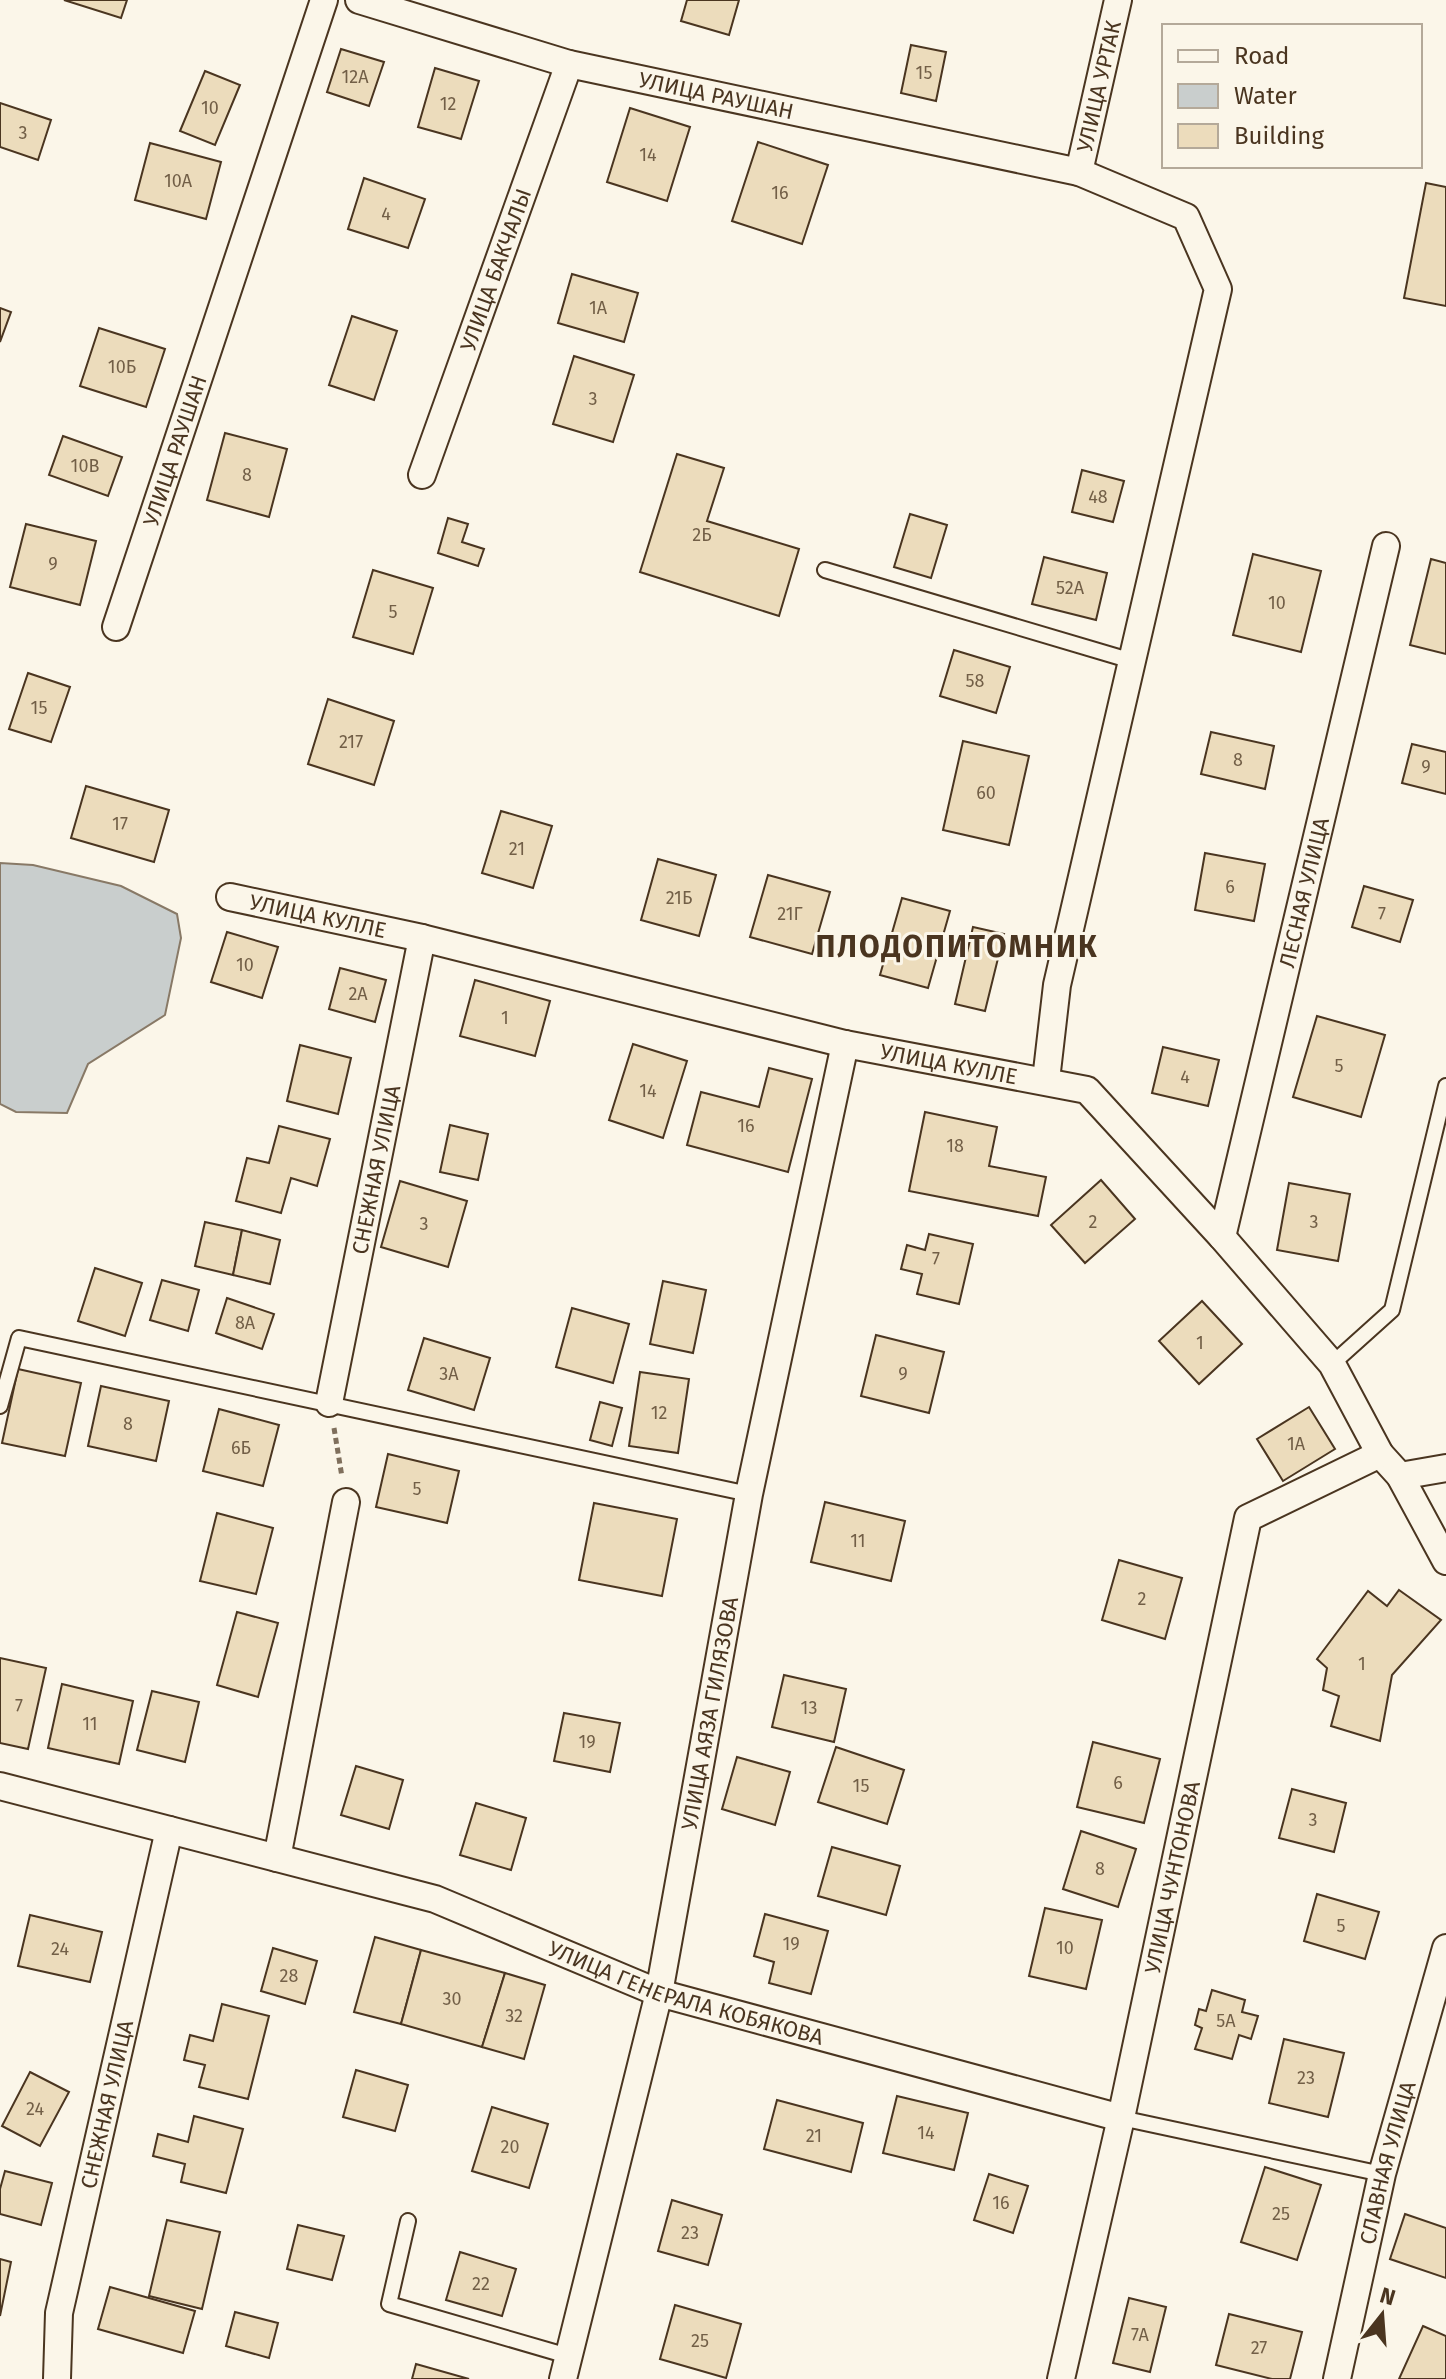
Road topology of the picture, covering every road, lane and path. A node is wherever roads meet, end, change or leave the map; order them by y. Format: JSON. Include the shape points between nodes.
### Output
{"nodes":[{"id":1,"x":324,"y":0,"type":"edge"},
{"id":2,"x":359,"y":0,"type":"edge"},
{"id":3,"x":1118,"y":0,"type":"edge"},
{"id":4,"x":569,"y":64,"type":"junction"},
{"id":5,"x":1079,"y":172,"type":"junction"},
{"id":6,"x":422,"y":475,"type":"dead end"},
{"id":7,"x":1386,"y":546,"type":"dead end"},
{"id":8,"x":825,"y":570,"type":"dead end"},
{"id":9,"x":116,"y":627,"type":"dead end"},
{"id":10,"x":1132,"y":661,"type":"junction"},
{"id":11,"x":230,"y":897,"type":"dead end"},
{"id":12,"x":422,"y":938,"type":"junction"},
{"id":13,"x":845,"y":1044,"type":"junction"},
{"id":14,"x":1046,"y":1080,"type":"junction"},
{"id":15,"x":1446,"y":1086,"type":"edge"},
{"id":16,"x":1222,"y":1237,"type":"junction"},
{"id":17,"x":1332,"y":1364,"type":"junction"},
{"id":18,"x":329,"y":1403,"type":"junction"},
{"id":19,"x":0,"y":1406,"type":"edge"},
{"id":20,"x":1380,"y":1454,"type":"junction"},
{"id":21,"x":1446,"y":1468,"type":"edge"},
{"id":22,"x":1400,"y":1476,"type":"junction"},
{"id":23,"x":749,"y":1494,"type":"junction"},
{"id":24,"x":346,"y":1502,"type":"joint"},
{"id":25,"x":1446,"y":1561,"type":"edge"},
{"id":26,"x":0,"y":1786,"type":"edge"},
{"id":27,"x":169,"y":1830,"type":"junction"},
{"id":28,"x":277,"y":1858,"type":"junction"},
{"id":29,"x":1446,"y":1948,"type":"edge"},
{"id":30,"x":659,"y":1993,"type":"junction"},
{"id":31,"x":1121,"y":2118,"type":"junction"},
{"id":32,"x":1382,"y":2174,"type":"junction"},
{"id":33,"x":408,"y":2221,"type":"dead end"},
{"id":34,"x":565,"y":2368,"type":"edge"},
{"id":35,"x":57,"y":2379,"type":"edge"},
{"id":36,"x":1061,"y":2379,"type":"edge"},
{"id":37,"x":1337,"y":2379,"type":"edge"}],
"edges":[{"from":1,"to":9,"type":"street","name":"УЛИЦА РАУШАН"},
{"from":2,"to":4,"type":"street","name":"УЛИЦА РАУШАН"},
{"from":3,"to":5,"type":"street","name":"УЛИЦА УРТАК"},
{"from":4,"to":5,"type":"street","name":"УЛИЦА РАУШАН"},
{"from":4,"to":6,"type":"street","name":"УЛИЦА БАКЧАЛЫ"},
{"from":5,"to":10,"type":"street","name":"УЛИЦА РАУШАН","via":[[1186,217],[1218,289]]},
{"from":7,"to":16,"type":"street","name":"ЛЕСНАЯ УЛИЦА"},
{"from":8,"to":10,"type":"lane"},
{"from":10,"to":14,"type":"street","name":"УЛИЦА РАУШАН","via":[[1057,985]]},
{"from":11,"to":12,"type":"street","name":"УЛИЦА КУЛЛЕ"},
{"from":12,"to":13,"type":"street","name":"УЛИЦА КУЛЛЕ"},
{"from":12,"to":18,"type":"street","name":"СНЕЖНАЯ УЛИЦА"},
{"from":13,"to":14,"type":"street","name":"УЛИЦА КУЛЛЕ"},
{"from":13,"to":23,"type":"street","name":"УЛИЦА АЯЗА ГИЛЯЗОВА"},
{"from":14,"to":16,"type":"street","name":"УЛИЦА КУЛЛЕ","via":[[1087,1090]]},
{"from":15,"to":17,"type":"lane","via":[[1392,1310]]},
{"from":16,"to":17,"type":"street","name":"УЛИЦА КУЛЛЕ"},
{"from":17,"to":20,"type":"street","name":"УЛИЦА КУЛЛЕ"},
{"from":18,"to":19,"type":"lane","via":[[19,1338]]},
{"from":18,"to":23,"type":"lane"},
{"from":18,"to":24,"type":"path"},
{"from":20,"to":22,"type":"street","name":"УЛИЦА КУЛЛЕ"},
{"from":20,"to":31,"type":"street","name":"УЛИЦА ЧУНТОНОВА","via":[[1248,1518]]},
{"from":21,"to":22,"type":"street"},
{"from":22,"to":25,"type":"street","name":"УЛИЦА КУЛЛЕ"},
{"from":23,"to":30,"type":"street","name":"УЛИЦА АЯЗА ГИЛЯЗОВА"},
{"from":24,"to":28,"type":"street"},
{"from":26,"to":27,"type":"street","name":"УЛИЦА ГЕНЕРАЛА КОБЯКОВА"},
{"from":27,"to":28,"type":"street","name":"УЛИЦА ГЕНЕРАЛА КОБЯКОВА"},
{"from":27,"to":35,"type":"street","name":"СНЕЖНАЯ УЛИЦА","via":[[59,2313]]},
{"from":28,"to":30,"type":"street","name":"УЛИЦА ГЕНЕРАЛА КОБЯКОВА","via":[[435,1899]]},
{"from":29,"to":32,"type":"street","name":"СЛАВНАЯ УЛИЦА"},
{"from":30,"to":31,"type":"street","name":"УЛИЦА ГЕНЕРАЛА КОБЯКОВА"},
{"from":30,"to":34,"type":"street","name":"УЛИЦА АЯЗА ГИЛЯЗОВА"},
{"from":31,"to":32,"type":"lane","name":"УЛИЦА ГЕНЕРАЛА КОБЯКОВА"},
{"from":31,"to":36,"type":"street","name":"УЛИЦА ЧУНТОНОВА"},
{"from":32,"to":37,"type":"street","name":"СЛАВНАЯ УЛИЦА"},
{"from":33,"to":34,"type":"lane","via":[[389,2304]]}]}
